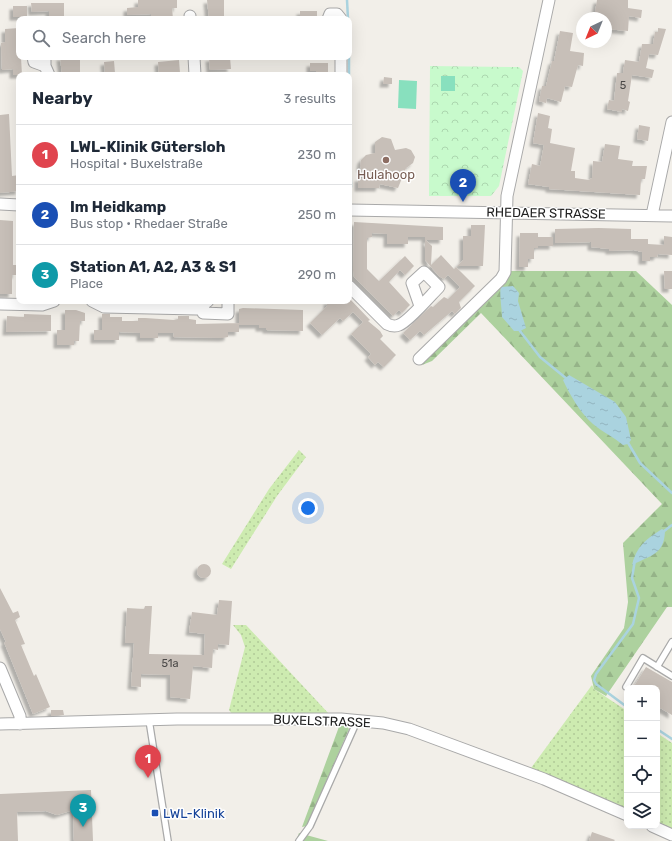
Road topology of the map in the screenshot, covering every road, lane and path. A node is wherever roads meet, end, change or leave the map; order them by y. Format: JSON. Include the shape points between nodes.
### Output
{"nodes":[{"id":1,"x":549,"y":0,"type":"edge"},
{"id":2,"x":329,"y":16,"type":"edge"},
{"id":3,"x":339,"y":16,"type":"edge"},
{"id":4,"x":34,"y":60,"type":"edge"},
{"id":5,"x":194,"y":60,"type":"edge"},
{"id":6,"x":340,"y":60,"type":"edge"},
{"id":7,"x":46,"y":66,"type":"edge"},
{"id":8,"x":195,"y":72,"type":"edge"},
{"id":9,"x":341,"y":72,"type":"edge"},
{"id":10,"x":672,"y":122,"type":"edge"},
{"id":11,"x":0,"y":204,"type":"edge"},
{"id":12,"x":16,"y":205,"type":"edge"},
{"id":13,"x":352,"y":210,"type":"edge"},
{"id":14,"x":506,"y":213,"type":"junction"},
{"id":15,"x":652,"y":215,"type":"junction"},
{"id":16,"x":672,"y":216,"type":"edge"},
{"id":17,"x":352,"y":289,"type":"edge"},
{"id":18,"x":0,"y":304,"type":"edge"},
{"id":19,"x":45,"y":304,"type":"edge"},
{"id":20,"x":98,"y":304,"type":"edge"},
{"id":21,"x":203,"y":304,"type":"edge"},
{"id":22,"x":205,"y":304,"type":"edge"},
{"id":23,"x":228,"y":304,"type":"edge"},
{"id":24,"x":420,"y":306,"type":"dead end"},
{"id":25,"x":419,"y":359,"type":"dead end"},
{"id":26,"x":672,"y":642,"type":"edge"},
{"id":27,"x":657,"y":667,"type":"junction"},
{"id":28,"x":0,"y":668,"type":"edge"},
{"id":29,"x":672,"y":676,"type":"edge"},
{"id":30,"x":627,"y":685,"type":"edge"},
{"id":31,"x":149,"y":720,"type":"junction"},
{"id":32,"x":357,"y":721,"type":"junction"},
{"id":33,"x":0,"y":724,"type":"edge"},
{"id":34,"x":20,"y":724,"type":"junction"},
{"id":35,"x":624,"y":814,"type":"edge"},
{"id":36,"x":659,"y":829,"type":"edge"},
{"id":37,"x":672,"y":835,"type":"edge"},
{"id":38,"x":168,"y":841,"type":"edge"},
{"id":39,"x":299,"y":841,"type":"edge"}],
"edges":[{"from":1,"to":14,"type":"street","via":[[506,196]]},
{"from":2,"to":3,"type":"street"},
{"from":4,"to":7,"type":"street"},
{"from":5,"to":8,"type":"street"},
{"from":6,"to":9,"type":"street"},
{"from":10,"to":15,"type":"street"},
{"from":11,"to":12,"type":"street"},
{"from":13,"to":14,"type":"street","name":"RHEDAER STRASSE"},
{"from":14,"to":15,"type":"street","name":"RHEDAER STRASSE"},
{"from":14,"to":25,"type":"street","via":[[505,272],[501,279]]},
{"from":15,"to":16,"type":"street","name":"RHEDAER STRASSE"},
{"from":17,"to":24,"type":"street","via":[[387,324],[394,327],[400,325]]},
{"from":18,"to":19,"type":"street"},
{"from":20,"to":21,"type":"street","via":[[104,307],[189,309],[197,309]]},
{"from":22,"to":23,"type":"street","via":[[203,313],[228,314]]},
{"from":26,"to":27,"type":"lane"},
{"from":27,"to":29,"type":"lane"},
{"from":27,"to":30,"type":"lane","via":[[643,658]]},
{"from":28,"to":34,"type":"street","via":[[20,716]]},
{"from":31,"to":32,"type":"street","name":"BUXELSTRASSE"},
{"from":31,"to":34,"type":"street","name":"BUXELSTRASSE"},
{"from":31,"to":38,"type":"lane"},
{"from":32,"to":35,"type":"street","name":"BUXELSTRASSE","via":[[409,729],[544,779]]},
{"from":32,"to":39,"type":"lane","via":[[310,826]]},
{"from":33,"to":34,"type":"street","name":"BUXELSTRASSE"},
{"from":36,"to":37,"type":"street"}]}
